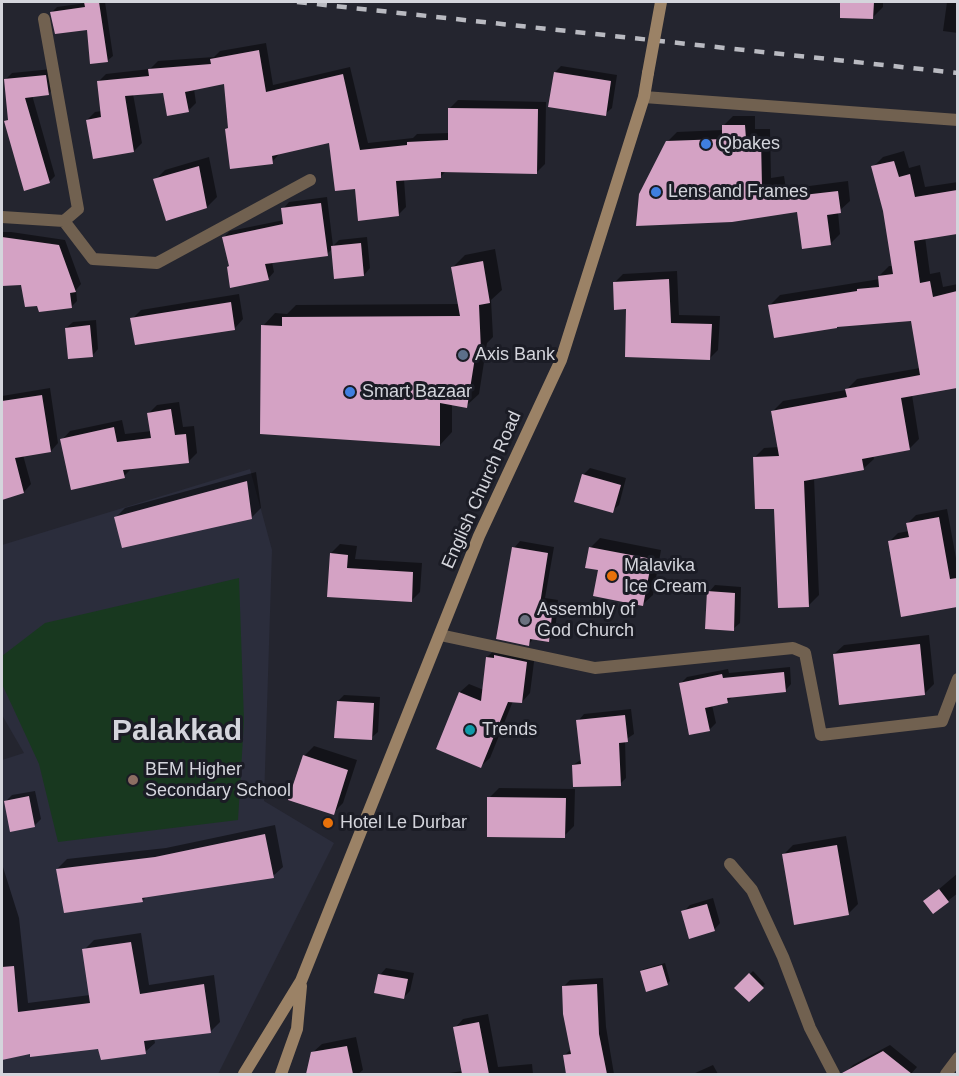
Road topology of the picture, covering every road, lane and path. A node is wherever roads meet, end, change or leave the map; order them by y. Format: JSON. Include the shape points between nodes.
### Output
{"nodes":[{"id":1,"x":661,"y":2,"type":"edge"},
{"id":2,"x":44,"y":19,"type":"dead end"},
{"id":3,"x":644,"y":97,"type":"junction"},
{"id":4,"x":957,"y":120,"type":"edge"},
{"id":5,"x":310,"y":180,"type":"dead end"},
{"id":6,"x":2,"y":217,"type":"edge"},
{"id":7,"x":64,"y":221,"type":"junction"},
{"id":8,"x":440,"y":635,"type":"junction"},
{"id":9,"x":957,"y":679,"type":"edge"},
{"id":10,"x":730,"y":864,"type":"dead end"},
{"id":11,"x":301,"y":981,"type":"junction"},
{"id":12,"x":957,"y":1058,"type":"edge"},
{"id":13,"x":244,"y":1074,"type":"edge"},
{"id":14,"x":281,"y":1074,"type":"edge"},
{"id":15,"x":834,"y":1074,"type":"edge"},
{"id":16,"x":946,"y":1074,"type":"edge"}],
"edges":[{"from":1,"to":3,"type":"main road","name":"English Church Road","bridge":true},
{"from":2,"to":7,"type":"street","via":[[78,209]]},
{"from":3,"to":4,"type":"street"},
{"from":3,"to":8,"type":"main road","name":"English Church Road","via":[[561,360],[479,536]]},
{"from":5,"to":7,"type":"street","via":[[157,263],[93,259]]},
{"from":6,"to":7,"type":"street"},
{"from":8,"to":9,"type":"street","via":[[595,668],[793,648],[805,653],[821,735],[942,721]]},
{"from":8,"to":11,"type":"main road","name":"English Church Road"},
{"from":10,"to":15,"type":"street","via":[[752,890],[810,1028]]},
{"from":11,"to":13,"type":"main road","name":"English Church Road"},
{"from":11,"to":14,"type":"main road","name":"English Church Road","via":[[297,1029]]},
{"from":12,"to":16,"type":"street"}]}
